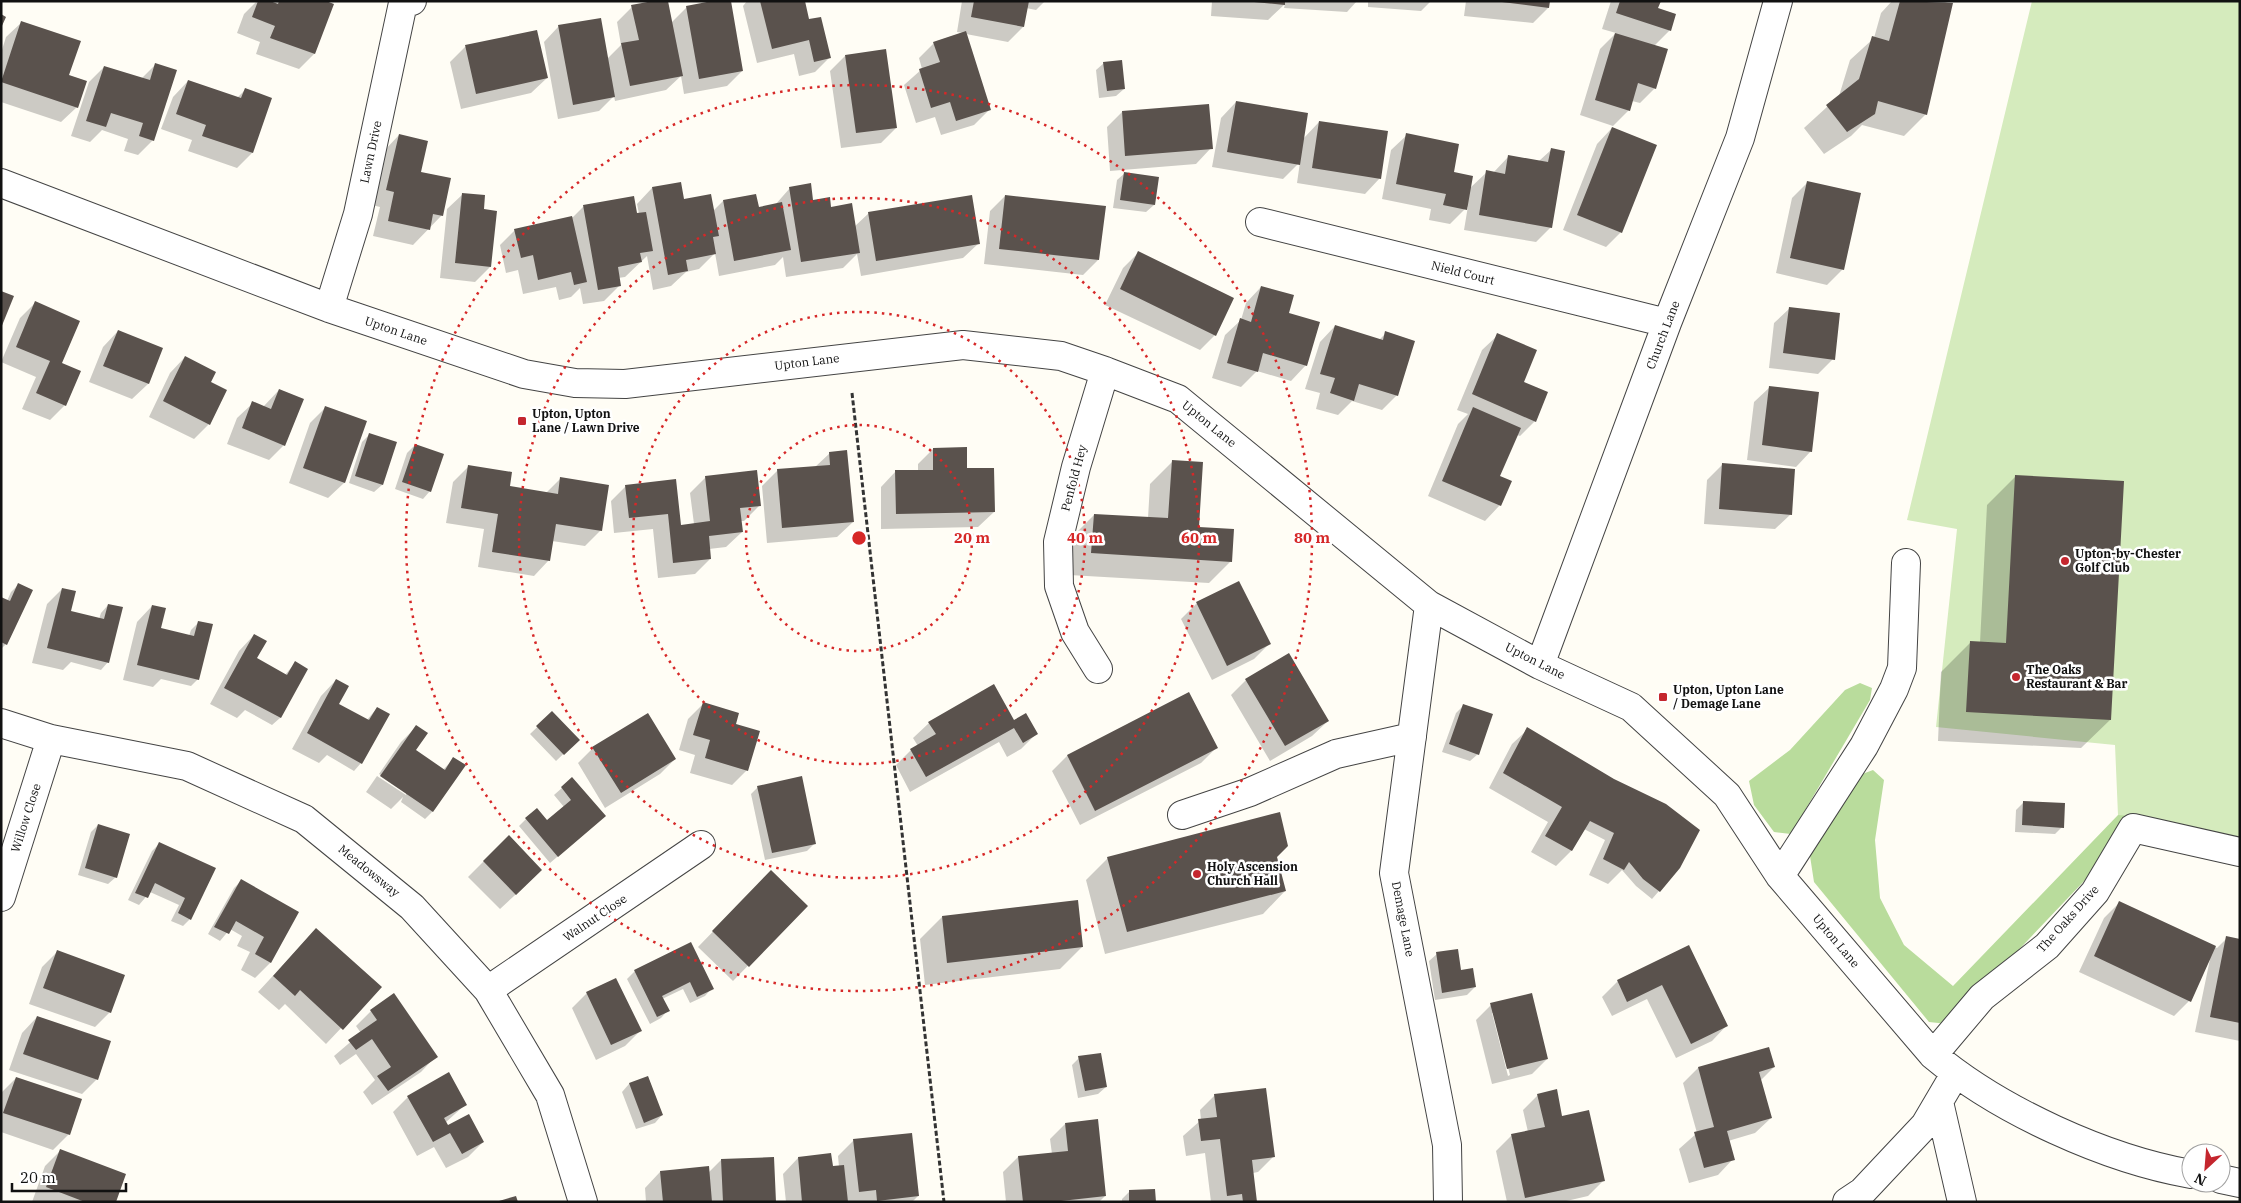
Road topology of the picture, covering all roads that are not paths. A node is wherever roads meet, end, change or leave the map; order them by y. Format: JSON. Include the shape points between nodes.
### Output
{"nodes":[{"id":1,"x":1778,"y":1,"type":"edge"},
{"id":2,"x":406,"y":2,"type":"edge"},
{"id":3,"x":1,"y":183,"type":"edge"},
{"id":4,"x":1260,"y":222,"type":"dead end"},
{"id":5,"x":328,"y":308,"type":"junction"},
{"id":6,"x":1667,"y":324,"type":"junction"},
{"id":7,"x":1105,"y":371,"type":"junction"},
{"id":8,"x":1906,"y":563,"type":"dead end"},
{"id":9,"x":1429,"y":605,"type":"junction"},
{"id":10,"x":1540,"y":665,"type":"junction"},
{"id":11,"x":1098,"y":669,"type":"dead end"},
{"id":12,"x":1,"y":723,"type":"edge"},
{"id":13,"x":1412,"y":737,"type":"junction"},
{"id":14,"x":51,"y":739,"type":"junction"},
{"id":15,"x":1182,"y":815,"type":"dead end"},
{"id":16,"x":701,"y":845,"type":"dead end"},
{"id":17,"x":2240,"y":852,"type":"edge"},
{"id":18,"x":1780,"y":876,"type":"junction"},
{"id":19,"x":1,"y":897,"type":"edge"},
{"id":20,"x":488,"y":990,"type":"junction"},
{"id":21,"x":1933,"y":1056,"type":"junction"},
{"id":22,"x":1955,"y":1074,"type":"junction"},
{"id":23,"x":1938,"y":1102,"type":"junction"},
{"id":24,"x":2181,"y":1172,"type":"edge"},
{"id":25,"x":583,"y":1202,"type":"edge"},
{"id":26,"x":1448,"y":1202,"type":"edge"},
{"id":27,"x":1847,"y":1202,"type":"edge"},
{"id":28,"x":1962,"y":1202,"type":"edge"}],
"edges":[{"from":1,"to":6,"type":"street","name":"Church Lane","via":[[1740,138]]},
{"from":2,"to":5,"type":"street","name":"Lawn Drive","via":[[358,214]]},
{"from":3,"to":5,"type":"street","name":"Upton Lane"},
{"from":4,"to":6,"type":"street","name":"Nield Court"},
{"from":5,"to":7,"type":"street","name":"Upton Lane","via":[[524,374],[575,383],[625,384],[963,345],[1060,356]]},
{"from":6,"to":10,"type":"street","name":"Church Lane"},
{"from":7,"to":9,"type":"street","name":"Upton Lane","via":[[1178,398]]},
{"from":7,"to":11,"type":"street","name":"Penfold Hey","via":[[1076,467],[1058,542],[1059,586],[1076,632]]},
{"from":8,"to":18,"type":"street","via":[[1902,668],[1894,689],[1864,746]]},
{"from":9,"to":10,"type":"street","name":"Upton Lane"},
{"from":9,"to":13,"type":"street","name":"Demage Lane"},
{"from":10,"to":18,"type":"street","name":"Upton Lane","via":[[1631,707],[1727,795]]},
{"from":12,"to":14,"type":"street","name":"Meadowsway"},
{"from":13,"to":15,"type":"street","via":[[1336,754],[1250,792]]},
{"from":13,"to":26,"type":"street","name":"Demage Lane","via":[[1394,873],[1448,1145]]},
{"from":14,"to":19,"type":"street","name":"Willow Close"},
{"from":14,"to":20,"type":"street","name":"Meadowsway","via":[[187,766],[304,819],[412,907]]},
{"from":16,"to":20,"type":"street","name":"Walnut Close"},
{"from":17,"to":21,"type":"street","name":"The Oaks Drive","via":[[2133,828],[2095,892],[2047,946],[1982,997]]},
{"from":18,"to":21,"type":"street","name":"Upton Lane"},
{"from":20,"to":25,"type":"street","name":"Meadowsway","via":[[550,1095]]},
{"from":21,"to":22,"type":"street","name":"Upton Lane"},
{"from":22,"to":23,"type":"street"},
{"from":22,"to":24,"type":"street","name":"Upton Lane","via":[[2016,1111],[2104,1150]]},
{"from":23,"to":27,"type":"street","via":[[1925,1125],[1862,1192]]},
{"from":23,"to":28,"type":"street"}]}
